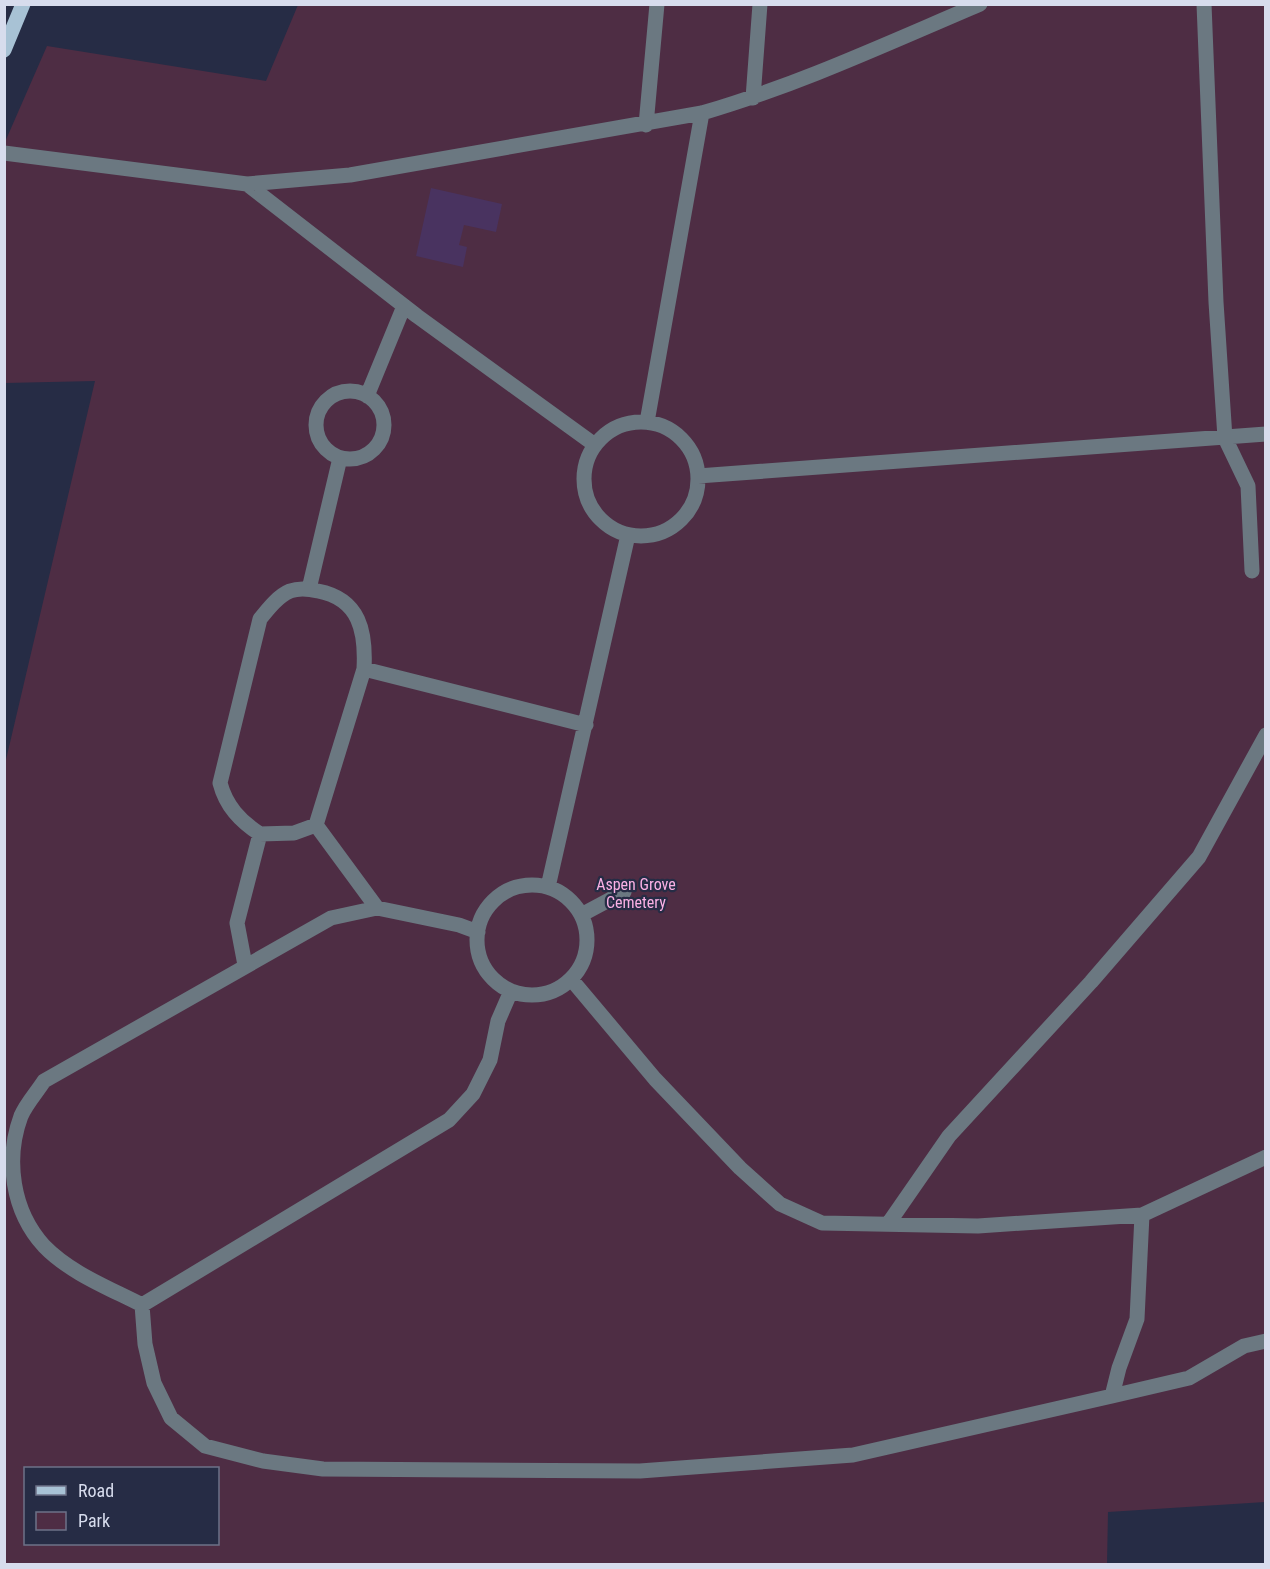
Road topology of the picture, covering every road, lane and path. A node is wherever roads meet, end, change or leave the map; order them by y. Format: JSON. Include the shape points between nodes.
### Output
{"nodes":[{"id":1,"x":23,"y":4,"type":"edge"},
{"id":2,"x":657,"y":4,"type":"edge"},
{"id":3,"x":760,"y":4,"type":"edge"},
{"id":4,"x":980,"y":4,"type":"edge"},
{"id":5,"x":1204,"y":4,"type":"edge"},
{"id":6,"x":4,"y":50,"type":"edge"},
{"id":7,"x":753,"y":98,"type":"junction"},
{"id":8,"x":702,"y":113,"type":"junction"},
{"id":9,"x":646,"y":124,"type":"junction"},
{"id":10,"x":4,"y":153,"type":"edge"},
{"id":11,"x":247,"y":184,"type":"junction"},
{"id":12,"x":404,"y":306,"type":"junction"},
{"id":13,"x":367,"y":396,"type":"junction"},
{"id":14,"x":648,"y":422,"type":"junction"},
{"id":15,"x":1266,"y":435,"type":"edge"},
{"id":16,"x":1226,"y":438,"type":"junction"},
{"id":17,"x":595,"y":445,"type":"junction"},
{"id":18,"x":340,"y":458,"type":"junction"},
{"id":19,"x":698,"y":476,"type":"junction"},
{"id":20,"x":628,"y":535,"type":"junction"},
{"id":21,"x":1252,"y":571,"type":"dead end"},
{"id":22,"x":309,"y":589,"type":"junction"},
{"id":23,"x":364,"y":669,"type":"junction"},
{"id":24,"x":586,"y":725,"type":"junction"},
{"id":25,"x":1266,"y":735,"type":"edge"},
{"id":26,"x":316,"y":825,"type":"junction"},
{"id":27,"x":260,"y":834,"type":"junction"},
{"id":28,"x":548,"y":887,"type":"junction"},
{"id":29,"x":624,"y":892,"type":"dead end"},
{"id":30,"x":376,"y":908,"type":"junction"},
{"id":31,"x":581,"y":915,"type":"junction"},
{"id":32,"x":478,"y":932,"type":"junction"},
{"id":33,"x":245,"y":965,"type":"junction"},
{"id":34,"x":571,"y":979,"type":"junction"},
{"id":35,"x":511,"y":992,"type":"junction"},
{"id":36,"x":1266,"y":1157,"type":"edge"},
{"id":37,"x":1142,"y":1215,"type":"junction"},
{"id":38,"x":888,"y":1224,"type":"junction"},
{"id":39,"x":142,"y":1305,"type":"junction"},
{"id":40,"x":1266,"y":1341,"type":"edge"},
{"id":41,"x":1112,"y":1396,"type":"junction"}],
"edges":[{"from":1,"to":6,"type":"main road"},
{"from":2,"to":9,"type":"lane"},
{"from":3,"to":7,"type":"lane"},
{"from":4,"to":7,"type":"lane"},
{"from":5,"to":16,"type":"lane","via":[[1216,302]]},
{"from":7,"to":8,"type":"lane"},
{"from":8,"to":9,"type":"lane"},
{"from":8,"to":14,"type":"lane"},
{"from":9,"to":11,"type":"lane","via":[[351,175]]},
{"from":10,"to":11,"type":"lane"},
{"from":11,"to":12,"type":"lane"},
{"from":12,"to":13,"type":"lane"},
{"from":12,"to":17,"type":"lane"},
{"from":13,"to":18,"type":"lane","via":[[380,408],[384,419],[381,440],[366,456]]},
{"from":13,"to":18,"type":"lane","via":[[351,391],[339,393],[321,407],[316,418],[320,441]]},
{"from":14,"to":17,"type":"lane","via":[[626,423]]},
{"from":14,"to":19,"type":"lane","via":[[680,436],[692,452]]},
{"from":15,"to":16,"type":"lane"},
{"from":16,"to":19,"type":"lane"},
{"from":16,"to":21,"type":"lane","via":[[1248,486]]},
{"from":17,"to":20,"type":"lane","via":[[586,462],[587,500],[611,528]]},
{"from":18,"to":22,"type":"lane"},
{"from":19,"to":20,"type":"lane","via":[[692,506],[681,521],[665,532],[647,537]]},
{"from":20,"to":24,"type":"lane"},
{"from":22,"to":23,"type":"lane","via":[[333,593],[361,623]]},
{"from":22,"to":27,"type":"lane","via":[[291,590],[260,619],[220,783],[225,800],[237,816]]},
{"from":23,"to":24,"type":"lane"},
{"from":23,"to":26,"type":"lane"},
{"from":24,"to":28,"type":"lane"},
{"from":25,"to":38,"type":"lane","via":[[1199,857],[949,1136]]},
{"from":26,"to":27,"type":"lane","via":[[294,833]]},
{"from":26,"to":30,"type":"lane"},
{"from":27,"to":33,"type":"lane","via":[[237,923]]},
{"from":28,"to":31,"type":"lane","via":[[565,895]]},
{"from":28,"to":32,"type":"lane","via":[[529,885],[511,889],[495,899]]},
{"from":29,"to":31,"type":"lane"},
{"from":30,"to":32,"type":"lane"},
{"from":30,"to":33,"type":"lane","via":[[331,918]]},
{"from":31,"to":34,"type":"lane","via":[[588,942],[584,959]]},
{"from":32,"to":35,"type":"lane","via":[[478,950],[485,968]]},
{"from":33,"to":39,"type":"lane","via":[[44,1081],[21,1114],[13,1149],[12,1182],[24,1216],[44,1246],[79,1273]]},
{"from":34,"to":35,"type":"lane","via":[[546,994]]},
{"from":34,"to":38,"type":"lane","via":[[663,1087],[780,1204],[822,1223]]},
{"from":35,"to":39,"type":"lane","via":[[498,1021],[490,1060],[473,1094],[448,1120]]},
{"from":36,"to":37,"type":"lane"},
{"from":37,"to":38,"type":"lane","via":[[978,1226]]},
{"from":37,"to":41,"type":"lane","via":[[1137,1319]]},
{"from":39,"to":41,"type":"lane","via":[[154,1383],[171,1418],[205,1446],[263,1461],[322,1469],[640,1472],[853,1455]]},
{"from":40,"to":41,"type":"lane","via":[[1244,1346],[1189,1378]]}]}
